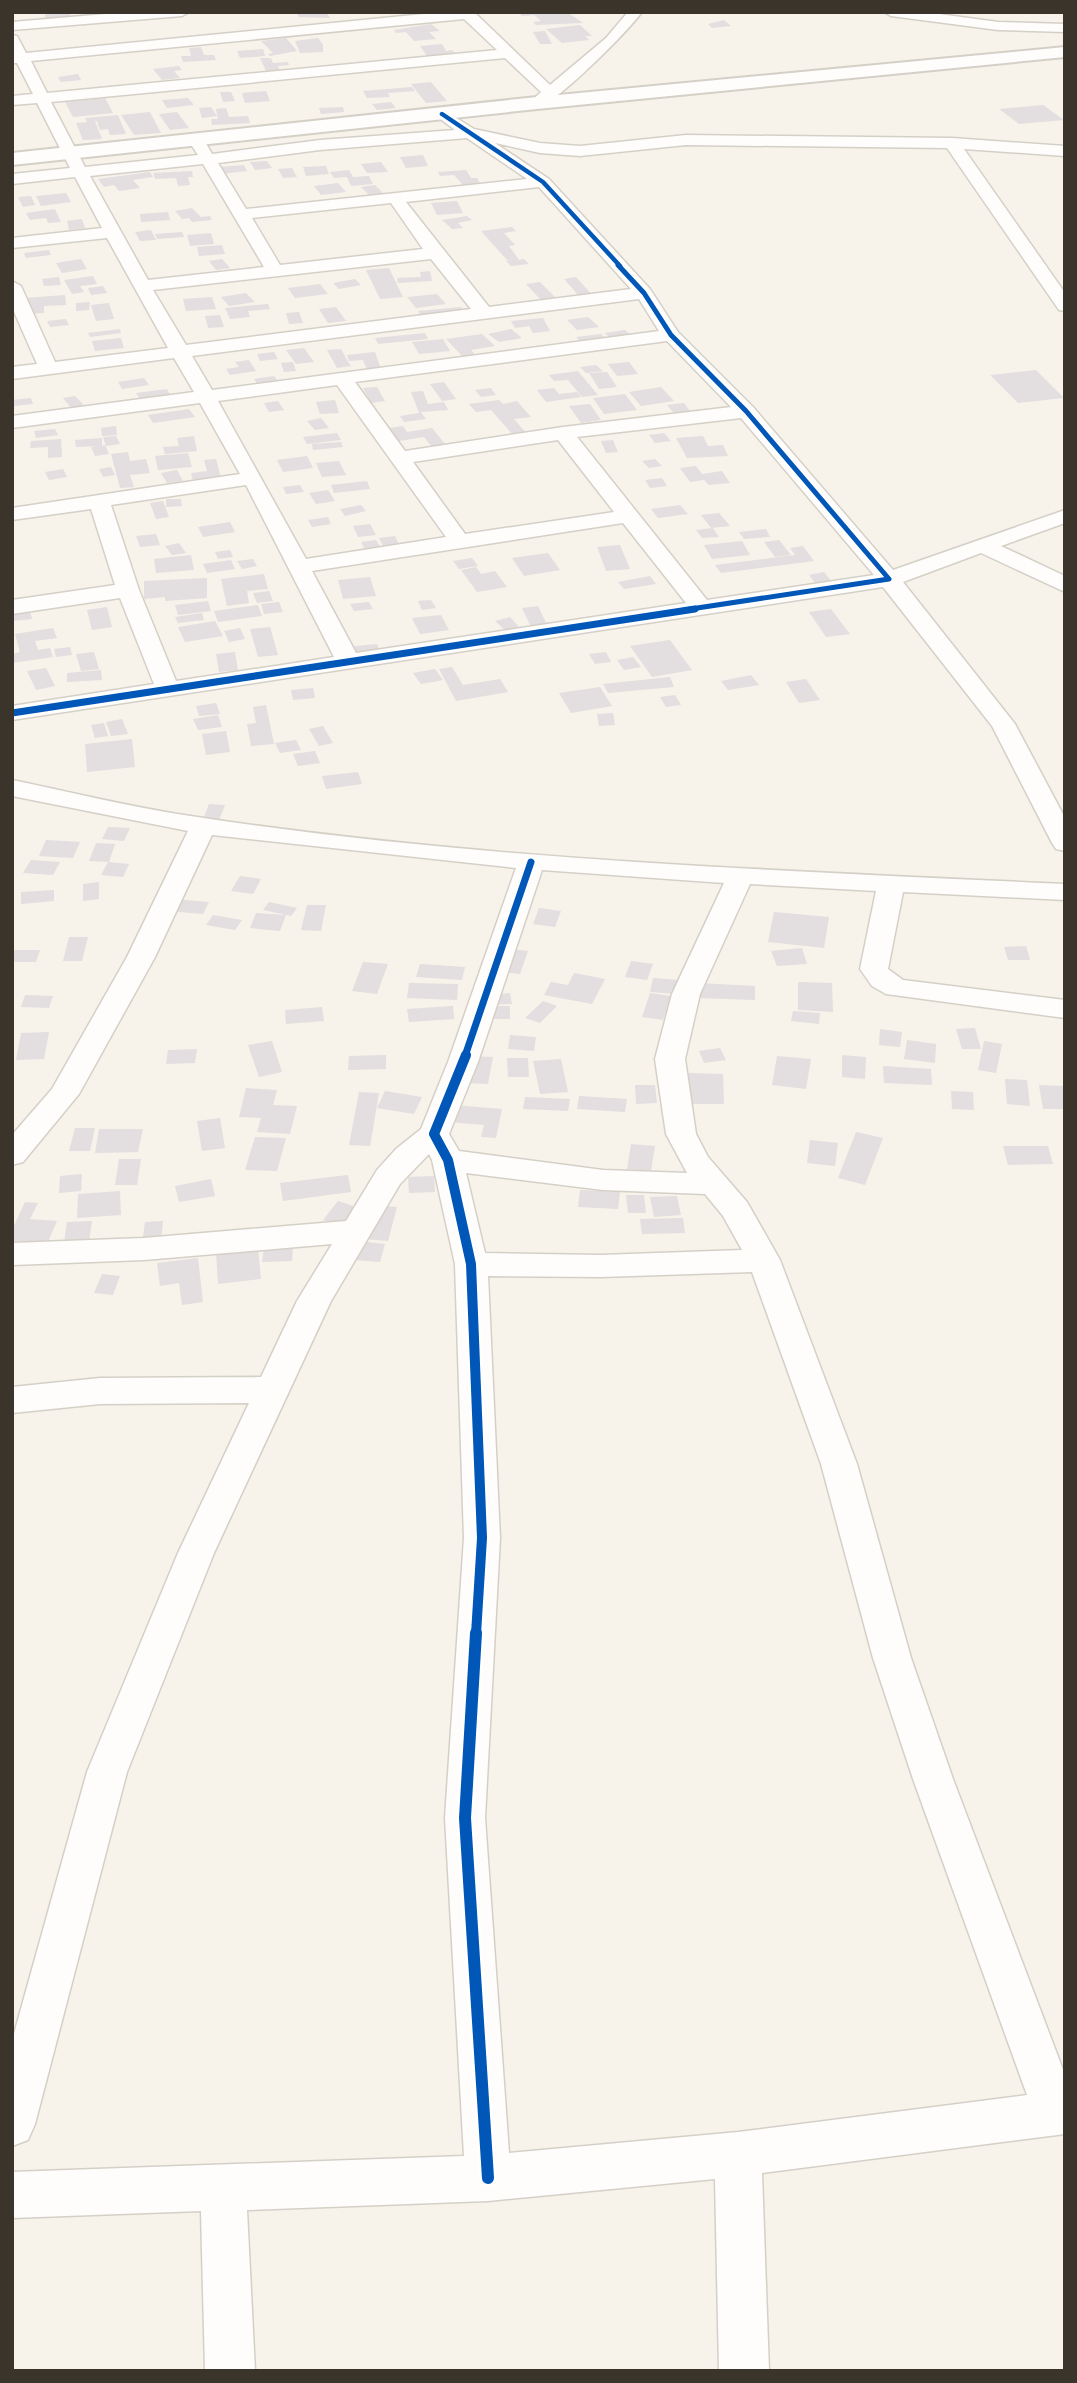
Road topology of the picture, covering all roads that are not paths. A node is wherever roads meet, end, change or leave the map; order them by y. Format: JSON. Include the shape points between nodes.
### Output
{"nodes":[{"id":1,"x":182,"y":12,"type":"edge"},
{"id":2,"x":342,"y":12,"type":"edge"},
{"id":3,"x":635,"y":12,"type":"edge"},
{"id":4,"x":891,"y":12,"type":"edge"},
{"id":5,"x":466,"y":13,"type":"edge"},
{"id":6,"x":112,"y":15,"type":"edge"},
{"id":7,"x":12,"y":26,"type":"edge"},
{"id":8,"x":1065,"y":28,"type":"edge"},
{"id":9,"x":364,"y":36,"type":"junction"},
{"id":10,"x":12,"y":39,"type":"edge"},
{"id":11,"x":228,"y":49,"type":"junction"},
{"id":12,"x":1065,"y":52,"type":"edge"},
{"id":13,"x":509,"y":53,"type":"junction"},
{"id":14,"x":17,"y":58,"type":"edge"},
{"id":15,"x":391,"y":66,"type":"junction"},
{"id":16,"x":249,"y":80,"type":"junction"},
{"id":17,"x":543,"y":98,"type":"junction"},
{"id":18,"x":41,"y":99,"type":"junction"},
{"id":19,"x":12,"y":102,"type":"edge"},
{"id":20,"x":442,"y":114,"type":"junction"},
{"id":21,"x":473,"y":133,"type":"junction"},
{"id":22,"x":196,"y":139,"type":"junction"},
{"id":23,"x":952,"y":143,"type":"junction"},
{"id":24,"x":1065,"y":151,"type":"edge"},
{"id":25,"x":69,"y":153,"type":"junction"},
{"id":26,"x":12,"y":159,"type":"edge"},
{"id":27,"x":209,"y":159,"type":"junction"},
{"id":28,"x":82,"y":172,"type":"junction"},
{"id":29,"x":12,"y":179,"type":"edge"},
{"id":30,"x":543,"y":182,"type":"junction"},
{"id":31,"x":396,"y":199,"type":"junction"},
{"id":32,"x":243,"y":214,"type":"junction"},
{"id":33,"x":114,"y":232,"type":"junction"},
{"id":34,"x":12,"y":243,"type":"edge"},
{"id":35,"x":435,"y":253,"type":"junction"},
{"id":36,"x":275,"y":271,"type":"junction"},
{"id":37,"x":142,"y":286,"type":"junction"},
{"id":38,"x":644,"y":293,"type":"junction"},
{"id":39,"x":14,"y":297,"type":"edge"},
{"id":40,"x":1065,"y":306,"type":"edge"},
{"id":41,"x":484,"y":313,"type":"junction"},
{"id":42,"x":671,"y":335,"type":"junction"},
{"id":43,"x":180,"y":352,"type":"junction"},
{"id":44,"x":49,"y":369,"type":"junction"},
{"id":45,"x":12,"y":373,"type":"edge"},
{"id":46,"x":342,"y":378,"type":"junction"},
{"id":47,"x":206,"y":396,"type":"junction"},
{"id":48,"x":746,"y":411,"type":"junction"},
{"id":49,"x":12,"y":422,"type":"edge"},
{"id":50,"x":564,"y":433,"type":"junction"},
{"id":51,"x":401,"y":458,"type":"junction"},
{"id":52,"x":253,"y":478,"type":"junction"},
{"id":53,"x":99,"y":500,"type":"junction"},
{"id":54,"x":12,"y":514,"type":"edge"},
{"id":55,"x":628,"y":516,"type":"junction"},
{"id":56,"x":1065,"y":516,"type":"edge"},
{"id":57,"x":459,"y":541,"type":"junction"},
{"id":58,"x":984,"y":546,"type":"junction"},
{"id":59,"x":301,"y":566,"type":"junction"},
{"id":60,"x":889,"y":579,"type":"junction"},
{"id":61,"x":1065,"y":585,"type":"edge"},
{"id":62,"x":128,"y":590,"type":"junction"},
{"id":63,"x":12,"y":607,"type":"edge"},
{"id":64,"x":701,"y":607,"type":"junction"},
{"id":65,"x":348,"y":661,"type":"junction"},
{"id":66,"x":167,"y":688,"type":"junction"},
{"id":67,"x":12,"y":713,"type":"edge"},
{"id":68,"x":12,"y":788,"type":"edge"},
{"id":69,"x":203,"y":826,"type":"junction"},
{"id":70,"x":1065,"y":843,"type":"edge"},
{"id":71,"x":531,"y":862,"type":"junction"},
{"id":72,"x":739,"y":878,"type":"junction"},
{"id":73,"x":891,"y":884,"type":"junction"},
{"id":74,"x":1065,"y":892,"type":"edge"},
{"id":75,"x":1065,"y":1009,"type":"edge"},
{"id":76,"x":17,"y":1142,"type":"edge"},
{"id":77,"x":441,"y":1147,"type":"junction"},
{"id":78,"x":714,"y":1184,"type":"junction"},
{"id":79,"x":356,"y":1231,"type":"junction"},
{"id":80,"x":12,"y":1254,"type":"edge"},
{"id":81,"x":764,"y":1260,"type":"junction"},
{"id":82,"x":471,"y":1264,"type":"junction"},
{"id":83,"x":272,"y":1390,"type":"junction"},
{"id":84,"x":12,"y":1400,"type":"edge"},
{"id":85,"x":1060,"y":2112,"type":"edge"},
{"id":86,"x":12,"y":2124,"type":"edge"},
{"id":87,"x":738,"y":2154,"type":"junction"},
{"id":88,"x":488,"y":2178,"type":"junction"},
{"id":89,"x":223,"y":2186,"type":"junction"},
{"id":90,"x":12,"y":2194,"type":"edge"},
{"id":91,"x":230,"y":2371,"type":"edge"},
{"id":92,"x":744,"y":2371,"type":"edge"}],
"edges":[{"from":1,"to":6,"type":"street"},
{"from":2,"to":9,"type":"street"},
{"from":3,"to":17,"type":"street","via":[[611,41]]},
{"from":4,"to":8,"type":"street","via":[[998,26]]},
{"from":5,"to":9,"type":"street"},
{"from":5,"to":13,"type":"street"},
{"from":6,"to":7,"type":"street"},
{"from":9,"to":11,"type":"street"},
{"from":9,"to":15,"type":"street"},
{"from":10,"to":14,"type":"street"},
{"from":11,"to":14,"type":"street"},
{"from":11,"to":16,"type":"street"},
{"from":12,"to":17,"type":"street"},
{"from":13,"to":15,"type":"street"},
{"from":13,"to":17,"type":"street"},
{"from":14,"to":18,"type":"street"},
{"from":15,"to":16,"type":"street"},
{"from":16,"to":18,"type":"street"},
{"from":17,"to":20,"type":"street"},
{"from":18,"to":19,"type":"street"},
{"from":18,"to":25,"type":"street"},
{"from":20,"to":21,"type":"street"},
{"from":20,"to":22,"type":"street"},
{"from":21,"to":23,"type":"street","via":[[540,148],[580,151],[686,140]]},
{"from":21,"to":27,"type":"street"},
{"from":21,"to":30,"type":"street"},
{"from":22,"to":25,"type":"street"},
{"from":22,"to":27,"type":"street"},
{"from":23,"to":24,"type":"street"},
{"from":23,"to":40,"type":"street"},
{"from":25,"to":26,"type":"street"},
{"from":25,"to":28,"type":"street"},
{"from":27,"to":28,"type":"street"},
{"from":27,"to":32,"type":"street"},
{"from":28,"to":29,"type":"street"},
{"from":28,"to":33,"type":"street"},
{"from":30,"to":31,"type":"street"},
{"from":30,"to":38,"type":"street"},
{"from":31,"to":32,"type":"street"},
{"from":31,"to":35,"type":"street"},
{"from":32,"to":36,"type":"street"},
{"from":33,"to":34,"type":"street"},
{"from":33,"to":37,"type":"street"},
{"from":35,"to":36,"type":"street"},
{"from":35,"to":41,"type":"street"},
{"from":36,"to":37,"type":"street"},
{"from":37,"to":43,"type":"street"},
{"from":38,"to":41,"type":"street"},
{"from":38,"to":42,"type":"street"},
{"from":39,"to":44,"type":"street"},
{"from":41,"to":43,"type":"street"},
{"from":42,"to":46,"type":"street"},
{"from":42,"to":48,"type":"street"},
{"from":43,"to":44,"type":"street"},
{"from":43,"to":47,"type":"street"},
{"from":44,"to":45,"type":"street"},
{"from":46,"to":47,"type":"street"},
{"from":46,"to":51,"type":"street"},
{"from":47,"to":49,"type":"street"},
{"from":47,"to":52,"type":"street"},
{"from":48,"to":50,"type":"street"},
{"from":48,"to":60,"type":"street"},
{"from":50,"to":51,"type":"street"},
{"from":50,"to":55,"type":"street"},
{"from":51,"to":57,"type":"street"},
{"from":52,"to":53,"type":"street"},
{"from":52,"to":59,"type":"street"},
{"from":53,"to":54,"type":"street"},
{"from":53,"to":62,"type":"street"},
{"from":55,"to":57,"type":"street"},
{"from":55,"to":64,"type":"street"},
{"from":56,"to":58,"type":"street"},
{"from":57,"to":59,"type":"street"},
{"from":58,"to":60,"type":"street"},
{"from":58,"to":61,"type":"street"},
{"from":59,"to":65,"type":"street"},
{"from":60,"to":64,"type":"street"},
{"from":60,"to":70,"type":"street","via":[[1003,724]]},
{"from":62,"to":63,"type":"street"},
{"from":62,"to":66,"type":"street"},
{"from":64,"to":65,"type":"street"},
{"from":65,"to":66,"type":"street"},
{"from":66,"to":67,"type":"street"},
{"from":68,"to":69,"type":"street"},
{"from":69,"to":71,"type":"street"},
{"from":69,"to":76,"type":"street","via":[[141,957],[64,1094]]},
{"from":71,"to":72,"type":"street"},
{"from":71,"to":77,"type":"street","via":[[463,1062]]},
{"from":72,"to":73,"type":"street"},
{"from":72,"to":78,"type":"street","via":[[686,994],[670,1059],[681,1133],[695,1162]]},
{"from":73,"to":74,"type":"street"},
{"from":73,"to":75,"type":"street","via":[[874,969],[882,980],[896,988]]},
{"from":77,"to":78,"type":"street","via":[[603,1180]]},
{"from":77,"to":79,"type":"street","via":[[407,1156],[388,1177]]},
{"from":77,"to":82,"type":"street"},
{"from":78,"to":81,"type":"street","via":[[736,1210]]},
{"from":79,"to":80,"type":"street","via":[[144,1249]]},
{"from":79,"to":83,"type":"street","via":[[314,1301]]},
{"from":81,"to":82,"type":"street","via":[[601,1266]]},
{"from":81,"to":85,"type":"street","via":[[839,1464],[892,1658],[933,1779]]},
{"from":82,"to":88,"type":"street","via":[[482,1538],[465,1818]]},
{"from":83,"to":84,"type":"street","via":[[100,1391]]},
{"from":83,"to":86,"type":"street","via":[[196,1553],[107,1772]]},
{"from":85,"to":87,"type":"street"},
{"from":87,"to":88,"type":"street"},
{"from":87,"to":92,"type":"street"},
{"from":88,"to":89,"type":"street"},
{"from":89,"to":90,"type":"street"},
{"from":89,"to":91,"type":"street"}]}
